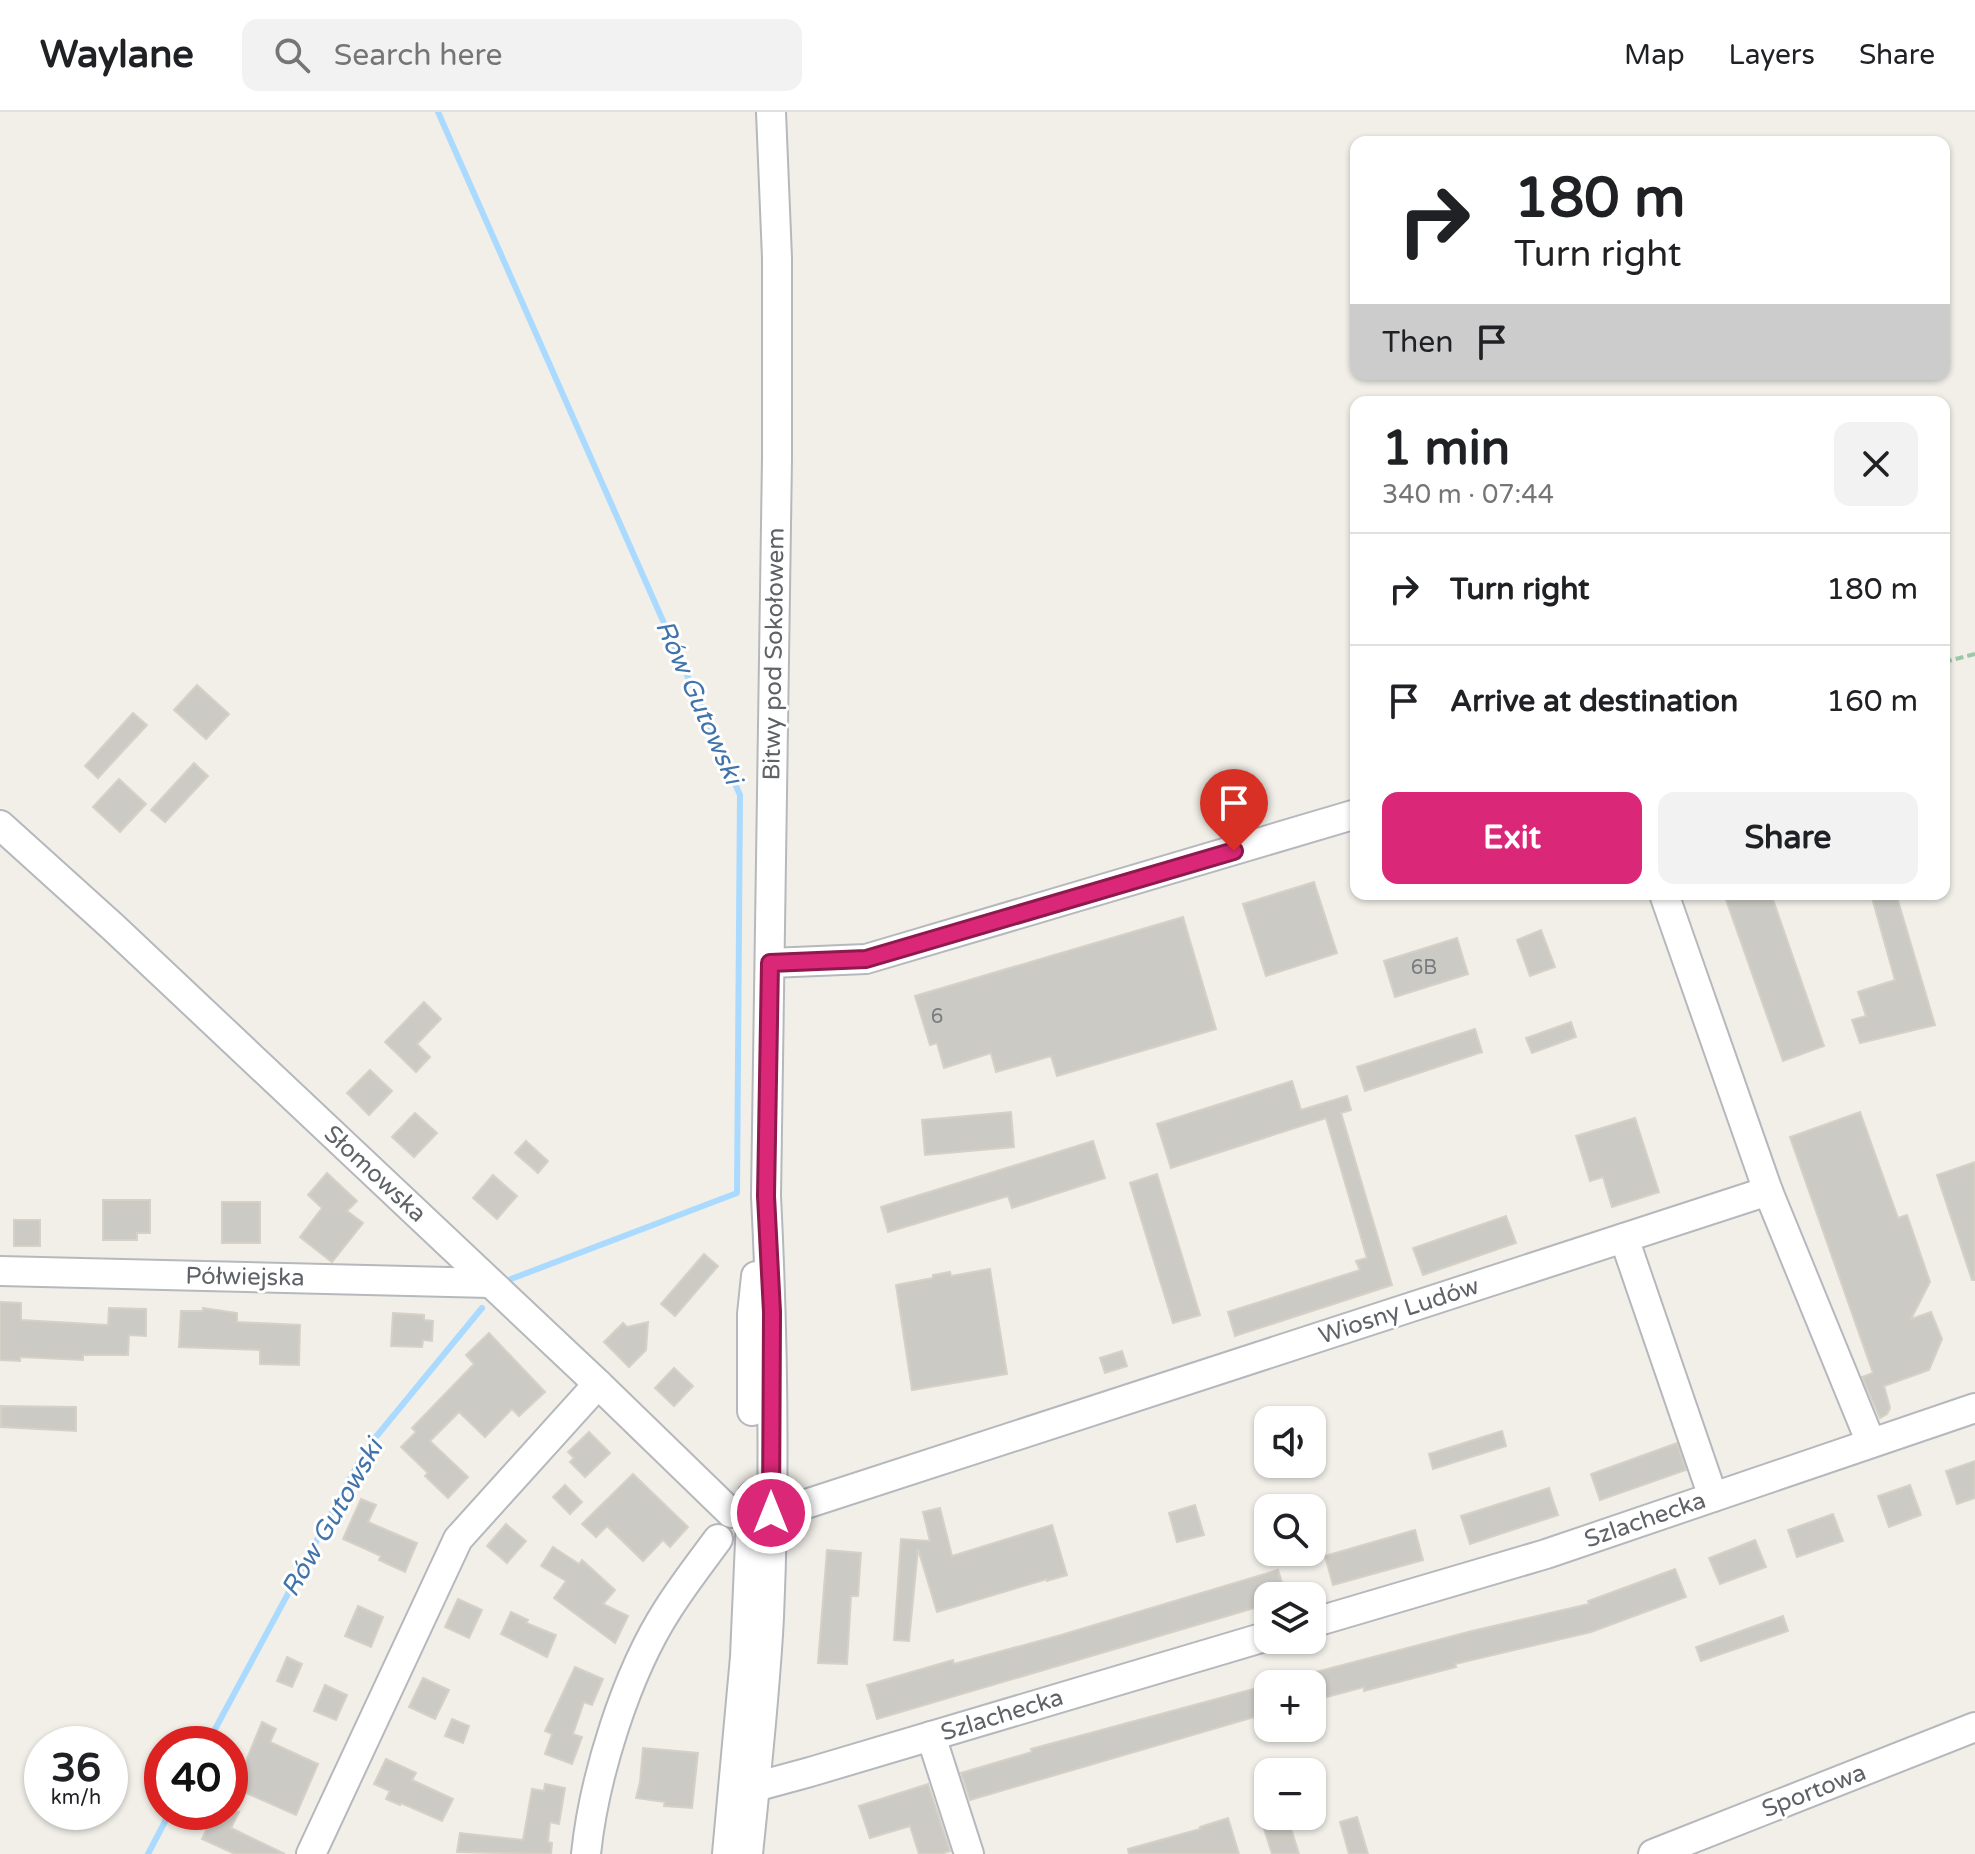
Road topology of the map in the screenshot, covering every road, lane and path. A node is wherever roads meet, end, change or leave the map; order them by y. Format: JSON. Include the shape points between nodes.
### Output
{"nodes":[{"id":1,"x":771,"y":112,"type":"edge"},
{"id":2,"x":1975,"y":654,"type":"edge"},
{"id":3,"x":1950,"y":660,"type":"edge"},
{"id":4,"x":1350,"y":816,"type":"edge"},
{"id":5,"x":0,"y":825,"type":"edge"},
{"id":6,"x":1666,"y":900,"type":"edge"},
{"id":7,"x":770,"y":963,"type":"junction"},
{"id":8,"x":1768,"y":1191,"type":"junction"},
{"id":9,"x":1624,"y":1238,"type":"junction"},
{"id":10,"x":0,"y":1271,"type":"edge"},
{"id":11,"x":490,"y":1283,"type":"junction"},
{"id":12,"x":598,"y":1384,"type":"junction"},
{"id":13,"x":1975,"y":1408,"type":"edge"},
{"id":14,"x":1871,"y":1443,"type":"junction"},
{"id":15,"x":1713,"y":1497,"type":"junction"},
{"id":16,"x":761,"y":1514,"type":"junction"},
{"id":17,"x":718,"y":1539,"type":"dead end"},
{"id":18,"x":1326,"y":1619,"type":"edge"},
{"id":19,"x":1254,"y":1640,"type":"edge"},
{"id":20,"x":1975,"y":1727,"type":"edge"},
{"id":21,"x":931,"y":1736,"type":"junction"},
{"id":22,"x":744,"y":1786,"type":"junction"},
{"id":23,"x":311,"y":1854,"type":"edge"},
{"id":24,"x":586,"y":1854,"type":"edge"},
{"id":25,"x":727,"y":1854,"type":"edge"},
{"id":26,"x":748,"y":1854,"type":"edge"},
{"id":27,"x":969,"y":1854,"type":"edge"},
{"id":28,"x":1653,"y":1854,"type":"edge"}],
"edges":[{"from":1,"to":7,"type":"street","name":"Bitwy pod Sokołowem","via":[[777,366]]},
{"from":2,"to":3,"type":"path"},
{"from":4,"to":7,"type":"street","via":[[866,959]]},
{"from":5,"to":11,"type":"street","name":"Słomowska"},
{"from":6,"to":8,"type":"street"},
{"from":7,"to":16,"type":"street","name":"Bitwy pod Sokołowem","via":[[766,1196],[772,1312]]},
{"from":8,"to":9,"type":"street","name":"Wiosny Ludów"},
{"from":8,"to":14,"type":"street"},
{"from":9,"to":15,"type":"street"},
{"from":9,"to":16,"type":"street","name":"Wiosny Ludów"},
{"from":10,"to":11,"type":"street","name":"Półwiejska"},
{"from":11,"to":12,"type":"street","name":"Słomowska"},
{"from":12,"to":16,"type":"street","name":"Słomowska","via":[[731,1513]]},
{"from":12,"to":23,"type":"street","via":[[458,1539]]},
{"from":13,"to":14,"type":"street","name":"Szlachecka"},
{"from":14,"to":15,"type":"street","name":"Szlachecka"},
{"from":15,"to":18,"type":"street","name":"Szlachecka","via":[[1546,1554]]},
{"from":16,"to":22,"type":"street","name":"Bitwy pod Sokołowem","via":[[769,1617]]},
{"from":17,"to":24,"type":"street","via":[[666,1611],[628,1686],[590,1814]]},
{"from":19,"to":21,"type":"street","name":"Szlachecka"},
{"from":20,"to":28,"type":"street","name":"Sportowa"},
{"from":21,"to":22,"type":"street","name":"Szlachecka"},
{"from":21,"to":27,"type":"street"},
{"from":22,"to":25,"type":"street","name":"Bitwy pod Sokołowem"},
{"from":22,"to":26,"type":"street","name":"Bitwy pod Sokołowem"}]}
